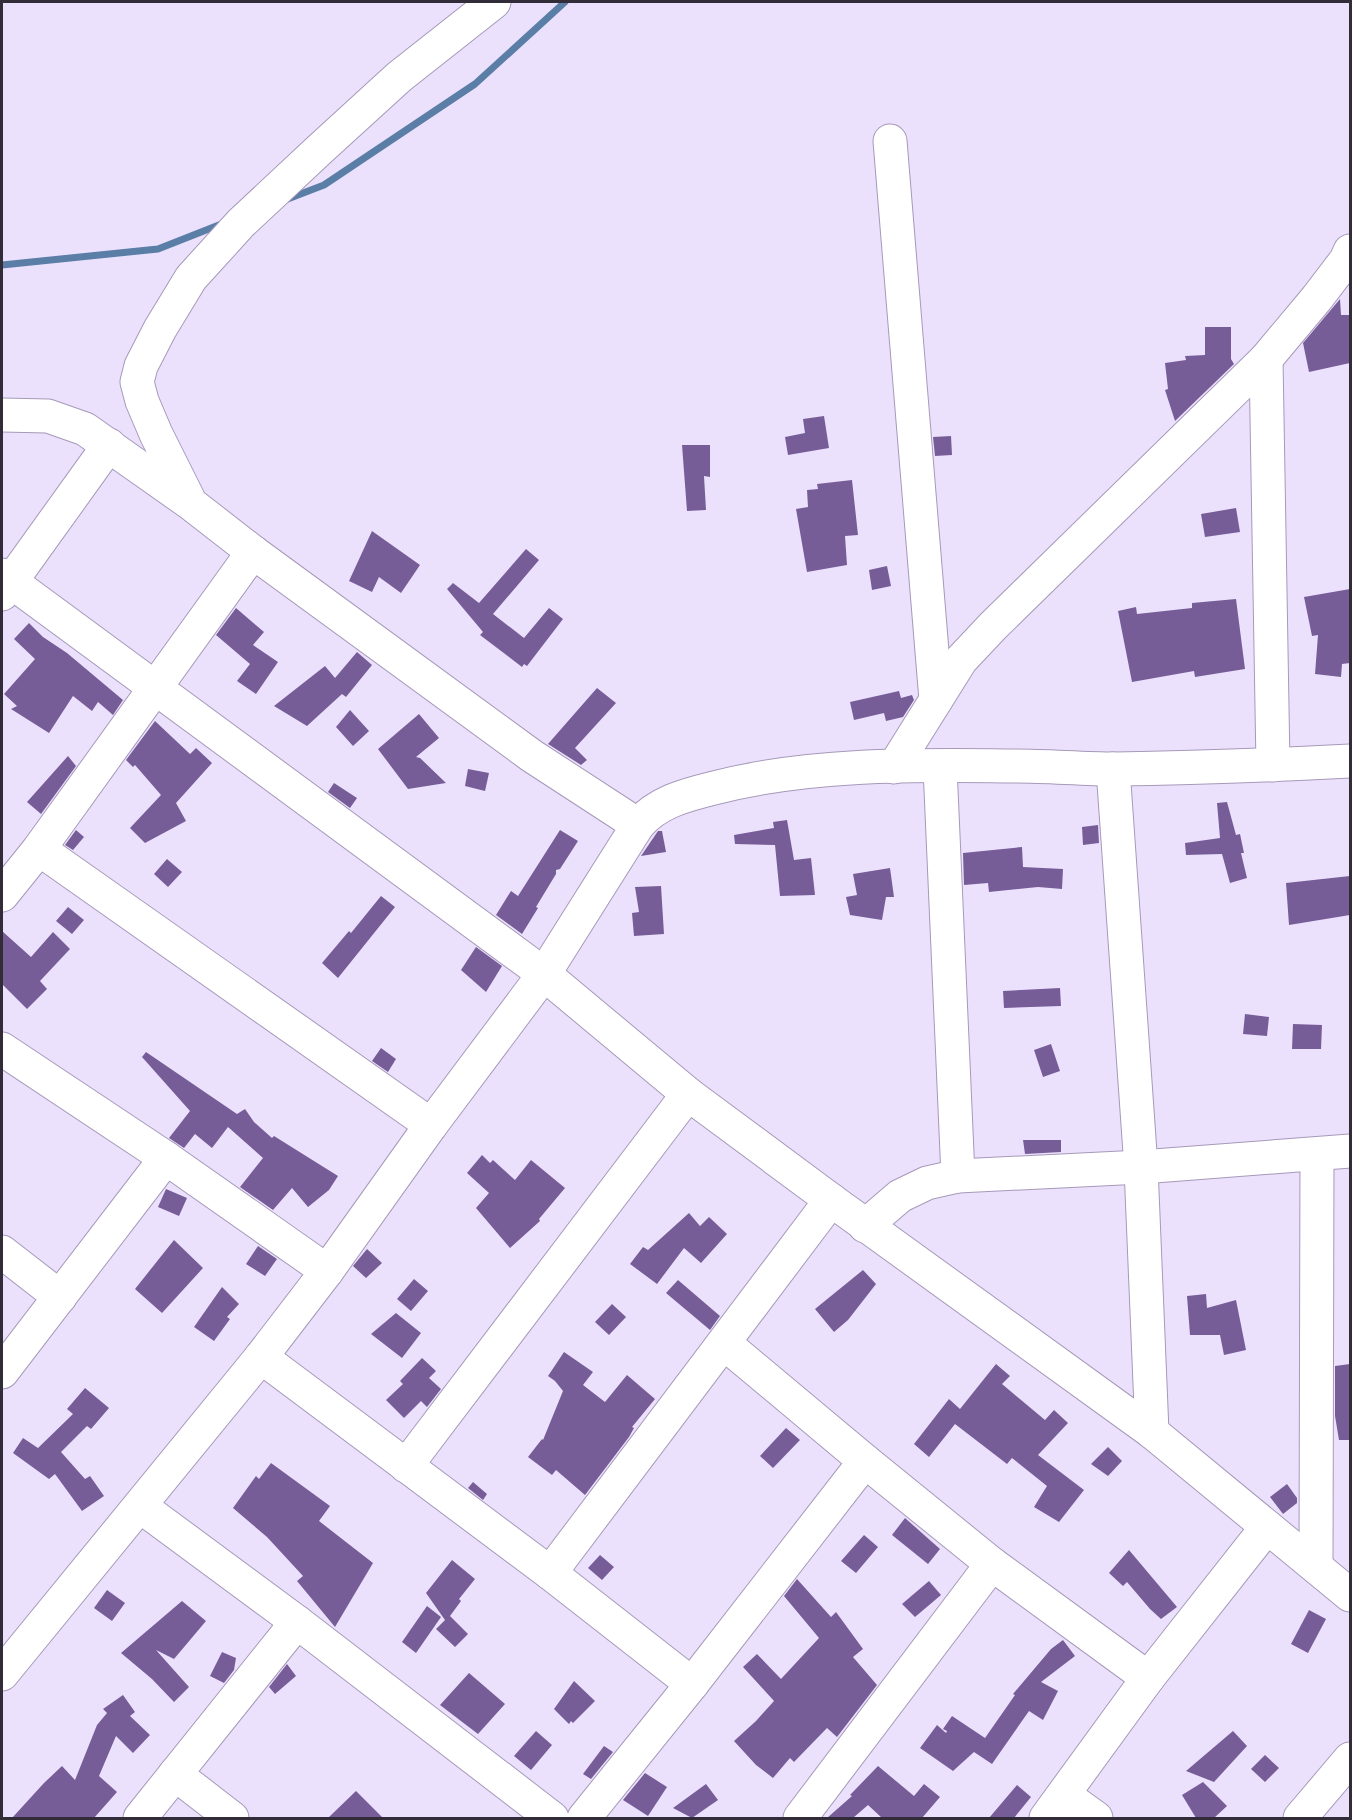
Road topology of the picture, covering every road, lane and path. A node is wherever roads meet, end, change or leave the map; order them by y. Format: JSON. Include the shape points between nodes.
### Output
{"nodes":[{"id":1,"x":494,"y":2,"type":"edge"},
{"id":2,"x":890,"y":141,"type":"dead end"},
{"id":3,"x":1350,"y":251,"type":"edge"},
{"id":4,"x":1266,"y":359,"type":"junction"},
{"id":5,"x":2,"y":415,"type":"edge"},
{"id":6,"x":109,"y":445,"type":"junction"},
{"id":7,"x":190,"y":503,"type":"junction"},
{"id":8,"x":253,"y":552,"type":"junction"},
{"id":9,"x":5,"y":584,"type":"edge"},
{"id":10,"x":154,"y":688,"type":"junction"},
{"id":11,"x":936,"y":700,"type":"junction"},
{"id":12,"x":1350,"y":761,"type":"edge"},
{"id":13,"x":1273,"y":765,"type":"junction"},
{"id":14,"x":940,"y":766,"type":"junction"},
{"id":15,"x":894,"y":767,"type":"junction"},
{"id":16,"x":1113,"y":769,"type":"junction"},
{"id":17,"x":638,"y":825,"type":"junction"},
{"id":18,"x":39,"y":849,"type":"junction"},
{"id":19,"x":2,"y":895,"type":"edge"},
{"id":20,"x":544,"y":974,"type":"junction"},
{"id":21,"x":2,"y":1049,"type":"edge"},
{"id":22,"x":688,"y":1094,"type":"junction"},
{"id":23,"x":431,"y":1125,"type":"junction"},
{"id":24,"x":1350,"y":1151,"type":"edge"},
{"id":25,"x":1317,"y":1154,"type":"junction"},
{"id":26,"x":166,"y":1158,"type":"junction"},
{"id":27,"x":1141,"y":1167,"type":"junction"},
{"id":28,"x":958,"y":1176,"type":"junction"},
{"id":29,"x":831,"y":1200,"type":"junction"},
{"id":30,"x":866,"y":1226,"type":"junction"},
{"id":31,"x":2,"y":1252,"type":"edge"},
{"id":32,"x":327,"y":1271,"type":"junction"},
{"id":33,"x":60,"y":1297,"type":"junction"},
{"id":34,"x":724,"y":1343,"type":"junction"},
{"id":35,"x":261,"y":1358,"type":"junction"},
{"id":36,"x":2,"y":1372,"type":"edge"},
{"id":37,"x":1152,"y":1432,"type":"junction"},
{"id":38,"x":865,"y":1461,"type":"junction"},
{"id":39,"x":406,"y":1466,"type":"junction"},
{"id":40,"x":141,"y":1506,"type":"junction"},
{"id":41,"x":1267,"y":1527,"type":"junction"},
{"id":42,"x":992,"y":1564,"type":"junction"},
{"id":43,"x":1316,"y":1566,"type":"junction"},
{"id":44,"x":550,"y":1573,"type":"junction"},
{"id":45,"x":1350,"y":1595,"type":"edge"},
{"id":46,"x":297,"y":1622,"type":"junction"},
{"id":47,"x":2,"y":1674,"type":"edge"},
{"id":48,"x":1148,"y":1678,"type":"junction"},
{"id":49,"x":692,"y":1684,"type":"junction"},
{"id":50,"x":1350,"y":1759,"type":"edge"},
{"id":51,"x":175,"y":1774,"type":"junction"},
{"id":52,"x":1055,"y":1807,"type":"edge"},
{"id":53,"x":140,"y":1818,"type":"edge"},
{"id":54,"x":232,"y":1818,"type":"edge"},
{"id":55,"x":552,"y":1818,"type":"edge"},
{"id":56,"x":585,"y":1818,"type":"edge"},
{"id":57,"x":800,"y":1818,"type":"edge"},
{"id":58,"x":1096,"y":1818,"type":"edge"},
{"id":59,"x":1300,"y":1818,"type":"edge"}],
"edges":[{"from":1,"to":7,"type":"street","via":[[399,77],[241,223],[191,278],[146,357],[137,382],[156,434]]},
{"from":2,"to":11,"type":"street"},
{"from":3,"to":4,"type":"street"},
{"from":4,"to":11,"type":"street","via":[[993,626],[961,660]]},
{"from":4,"to":13,"type":"street"},
{"from":5,"to":6,"type":"street","via":[[48,416],[86,429]]},
{"from":6,"to":7,"type":"street"},
{"from":6,"to":9,"type":"street"},
{"from":7,"to":8,"type":"street"},
{"from":8,"to":10,"type":"street"},
{"from":8,"to":17,"type":"street","via":[[532,756]]},
{"from":9,"to":10,"type":"street"},
{"from":10,"to":18,"type":"street"},
{"from":10,"to":20,"type":"street"},
{"from":11,"to":15,"type":"street"},
{"from":12,"to":13,"type":"street"},
{"from":13,"to":16,"type":"street"},
{"from":14,"to":15,"type":"street"},
{"from":14,"to":16,"type":"street"},
{"from":14,"to":28,"type":"street"},
{"from":15,"to":17,"type":"street","via":[[828,769],[754,778],[659,806]]},
{"from":16,"to":27,"type":"street"},
{"from":17,"to":20,"type":"street"},
{"from":18,"to":19,"type":"street"},
{"from":18,"to":23,"type":"street"},
{"from":20,"to":22,"type":"street"},
{"from":20,"to":23,"type":"street"},
{"from":21,"to":26,"type":"street"},
{"from":22,"to":29,"type":"street"},
{"from":22,"to":39,"type":"street"},
{"from":23,"to":32,"type":"street"},
{"from":24,"to":25,"type":"street"},
{"from":25,"to":27,"type":"street"},
{"from":25,"to":43,"type":"street"},
{"from":26,"to":32,"type":"street"},
{"from":26,"to":33,"type":"street"},
{"from":27,"to":28,"type":"street"},
{"from":27,"to":37,"type":"street"},
{"from":28,"to":30,"type":"street","via":[[927,1183],[900,1196]]},
{"from":29,"to":30,"type":"street"},
{"from":29,"to":34,"type":"street"},
{"from":30,"to":37,"type":"street"},
{"from":31,"to":33,"type":"street"},
{"from":32,"to":35,"type":"street"},
{"from":33,"to":36,"type":"street"},
{"from":34,"to":38,"type":"street"},
{"from":34,"to":44,"type":"street"},
{"from":35,"to":39,"type":"street"},
{"from":35,"to":40,"type":"street"},
{"from":37,"to":41,"type":"street"},
{"from":38,"to":42,"type":"street"},
{"from":38,"to":49,"type":"street"},
{"from":39,"to":44,"type":"street"},
{"from":40,"to":46,"type":"street"},
{"from":40,"to":47,"type":"street"},
{"from":41,"to":43,"type":"street"},
{"from":41,"to":48,"type":"street"},
{"from":42,"to":48,"type":"street"},
{"from":42,"to":57,"type":"street"},
{"from":43,"to":45,"type":"street"},
{"from":44,"to":49,"type":"street"},
{"from":46,"to":51,"type":"street"},
{"from":46,"to":55,"type":"street"},
{"from":48,"to":52,"type":"street"},
{"from":49,"to":56,"type":"street"},
{"from":50,"to":59,"type":"street"},
{"from":51,"to":53,"type":"street"},
{"from":51,"to":54,"type":"street"},
{"from":52,"to":58,"type":"street"}]}
